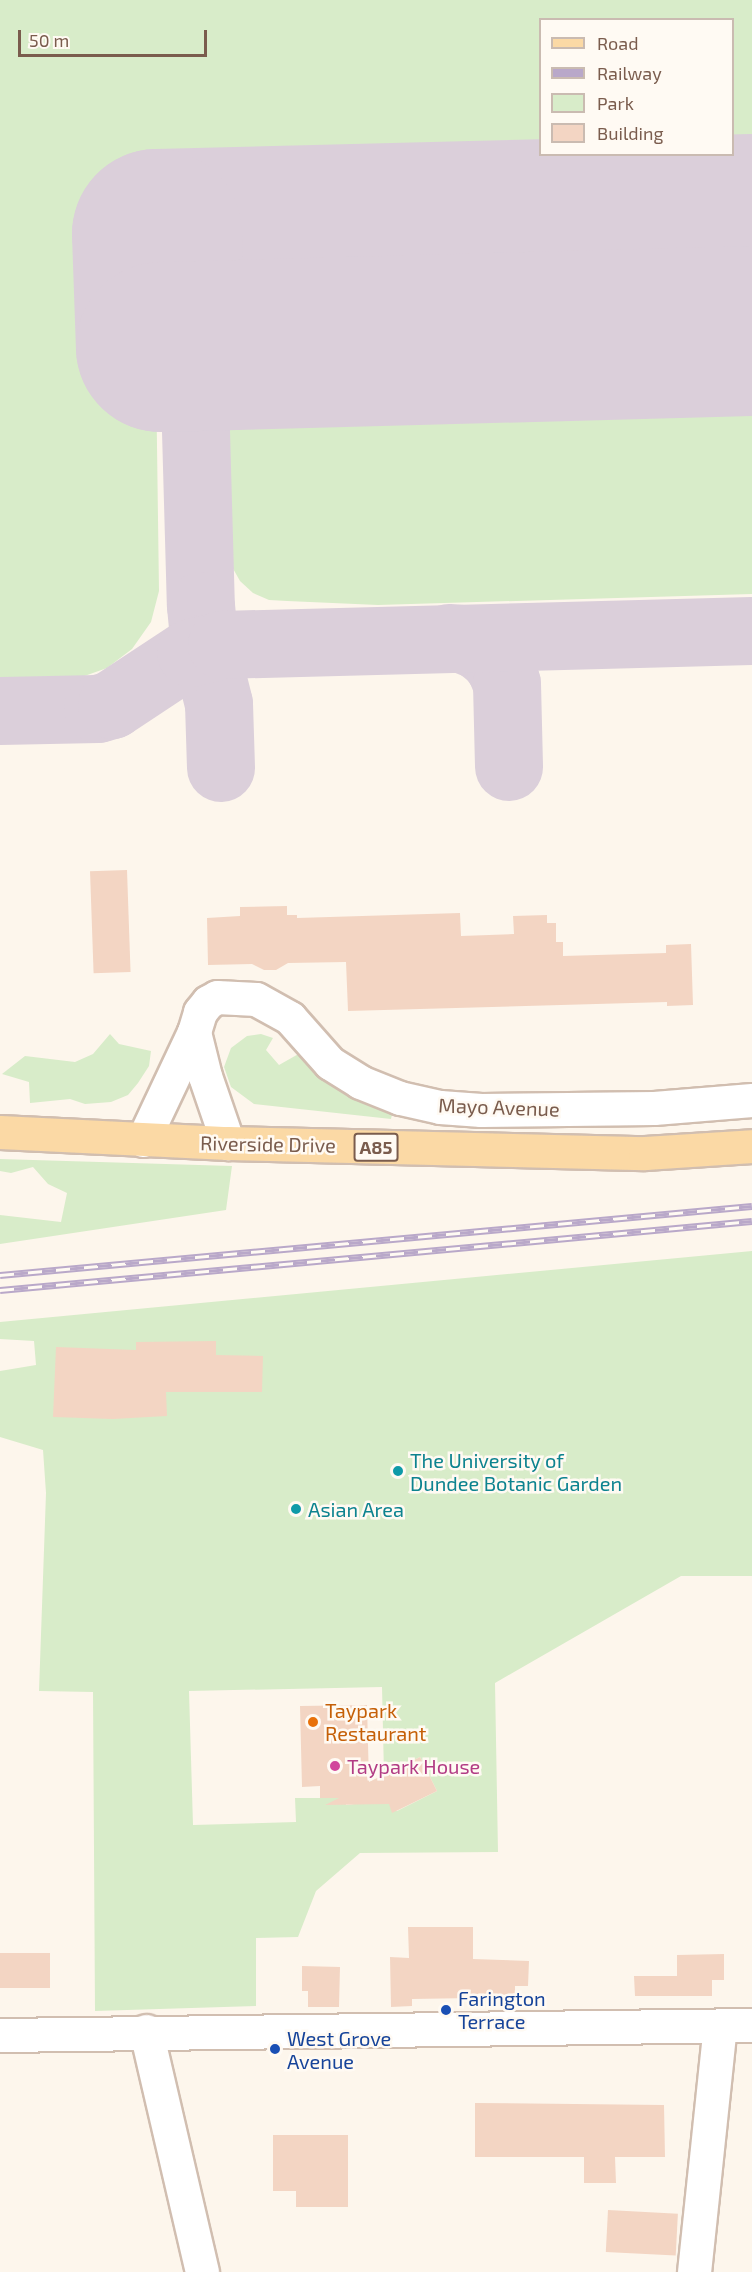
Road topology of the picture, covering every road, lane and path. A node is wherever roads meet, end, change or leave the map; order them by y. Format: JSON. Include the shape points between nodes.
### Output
{"nodes":[{"id":1,"x":194,"y":1032,"type":"junction"},
{"id":2,"x":752,"y":1100,"type":"edge"},
{"id":3,"x":0,"y":1132,"type":"edge"},
{"id":4,"x":143,"y":1140,"type":"junction"},
{"id":5,"x":228,"y":1143,"type":"junction"},
{"id":6,"x":752,"y":1146,"type":"edge"},
{"id":7,"x":752,"y":2025,"type":"edge"},
{"id":8,"x":720,"y":2026,"type":"junction"},
{"id":9,"x":146,"y":2031,"type":"junction"},
{"id":10,"x":0,"y":2035,"type":"edge"},
{"id":11,"x":202,"y":2272,"type":"edge"},
{"id":12,"x":694,"y":2272,"type":"edge"}],
"edges":[{"from":1,"to":2,"type":"street","name":"Mayo Avenue","via":[[200,1012],[217,997],[256,999],[290,1018],[330,1063],[360,1082],[400,1098],[440,1107],[643,1108]]},
{"from":1,"to":4,"type":"street","name":"Mayo Avenue"},
{"from":1,"to":5,"type":"street"},
{"from":3,"to":4,"type":"main road","name":"Riverside Drive","number":"A85"},
{"from":4,"to":5,"type":"main road","name":"Riverside Drive","number":"A85"},
{"from":5,"to":6,"type":"main road","name":"Riverside Drive","number":"A85","via":[[645,1153]]},
{"from":7,"to":8,"type":"street"},
{"from":8,"to":9,"type":"street"},
{"from":8,"to":12,"type":"street"},
{"from":9,"to":10,"type":"street"},
{"from":9,"to":11,"type":"street"}]}
